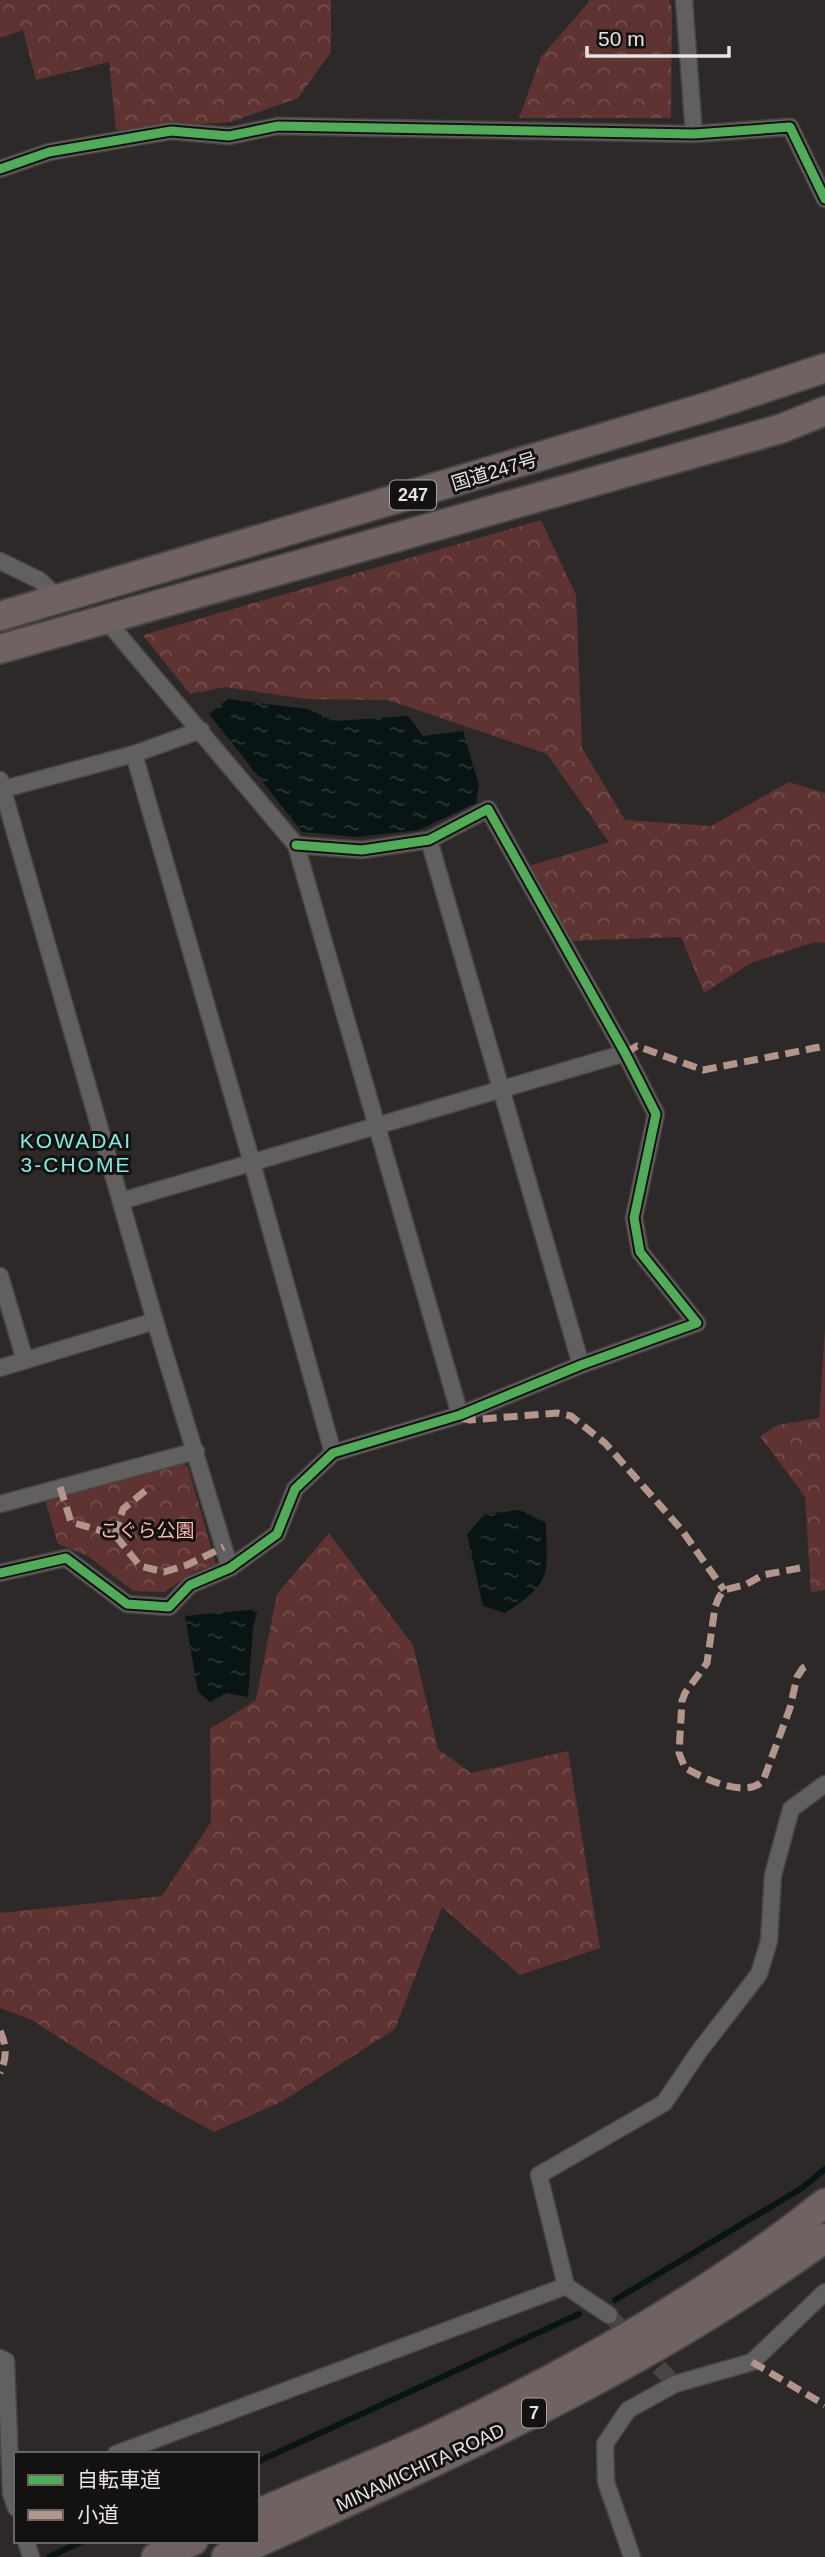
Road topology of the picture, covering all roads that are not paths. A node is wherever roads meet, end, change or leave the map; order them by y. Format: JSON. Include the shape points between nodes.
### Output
{"nodes":[{"id":1,"x":684,"y":0,"type":"edge"},
{"id":2,"x":694,"y":134,"type":"junction"},
{"id":3,"x":0,"y":169,"type":"edge"},
{"id":4,"x":825,"y":199,"type":"edge"},
{"id":5,"x":825,"y":369,"type":"edge"},
{"id":6,"x":825,"y":411,"type":"edge"},
{"id":7,"x":0,"y":561,"type":"edge"},
{"id":8,"x":60,"y":600,"type":"junction"},
{"id":9,"x":0,"y":616,"type":"edge"},
{"id":10,"x":106,"y":620,"type":"junction"},
{"id":11,"x":0,"y":649,"type":"edge"},
{"id":12,"x":201,"y":730,"type":"junction"},
{"id":13,"x":134,"y":754,"type":"junction"},
{"id":14,"x":1,"y":786,"type":"edge"},
{"id":15,"x":429,"y":840,"type":"junction"},
{"id":16,"x":296,"y":845,"type":"junction"},
{"id":17,"x":625,"y":1053,"type":"junction"},
{"id":18,"x":502,"y":1089,"type":"junction"},
{"id":19,"x":376,"y":1126,"type":"junction"},
{"id":20,"x":252,"y":1163,"type":"junction"},
{"id":21,"x":121,"y":1201,"type":"junction"},
{"id":22,"x":0,"y":1276,"type":"edge"},
{"id":23,"x":155,"y":1321,"type":"junction"},
{"id":24,"x":26,"y":1360,"type":"junction"},
{"id":25,"x":581,"y":1365,"type":"junction"},
{"id":26,"x":0,"y":1368,"type":"edge"},
{"id":27,"x":460,"y":1415,"type":"junction"},
{"id":28,"x":196,"y":1451,"type":"junction"},
{"id":29,"x":333,"y":1453,"type":"junction"},
{"id":30,"x":0,"y":1504,"type":"edge"},
{"id":31,"x":230,"y":1568,"type":"junction"},
{"id":32,"x":0,"y":1573,"type":"edge"},
{"id":33,"x":825,"y":1784,"type":"edge"},
{"id":34,"x":825,"y":2203,"type":"edge"},
{"id":35,"x":825,"y":2238,"type":"edge"},
{"id":36,"x":566,"y":2286,"type":"junction"},
{"id":37,"x":825,"y":2292,"type":"edge"},
{"id":38,"x":609,"y":2315,"type":"tunnel mouth"},
{"id":39,"x":0,"y":2358,"type":"edge"},
{"id":40,"x":121,"y":2452,"type":"edge"},
{"id":41,"x":11,"y":2496,"type":"edge"},
{"id":42,"x":259,"y":2513,"type":"edge"},
{"id":43,"x":259,"y":2542,"type":"edge"},
{"id":44,"x":188,"y":2543,"type":"edge"},
{"id":45,"x":257,"y":2543,"type":"edge"},
{"id":46,"x":156,"y":2557,"type":"edge"},
{"id":47,"x":226,"y":2557,"type":"edge"},
{"id":48,"x":632,"y":2557,"type":"edge"}],
"edges":[{"from":1,"to":2,"type":"street"},
{"from":2,"to":3,"type":"street","via":[[278,126],[229,136],[170,131],[49,152]]},
{"from":2,"to":4,"type":"street","via":[[790,127]]},
{"from":5,"to":8,"type":"highway","name":"国道247号","number":"247"},
{"from":6,"to":10,"type":"highway","name":"国道247号","number":"247","via":[[780,429]]},
{"from":7,"to":8,"type":"street","via":[[39,580]]},
{"from":8,"to":9,"type":"highway","name":"国道247号","number":"247"},
{"from":10,"to":11,"type":"highway","name":"国道247号","number":"247"},
{"from":10,"to":12,"type":"street"},
{"from":12,"to":13,"type":"street"},
{"from":12,"to":16,"type":"street"},
{"from":13,"to":14,"type":"street"},
{"from":13,"to":20,"type":"street"},
{"from":14,"to":21,"type":"street"},
{"from":15,"to":16,"type":"street","via":[[362,850]]},
{"from":15,"to":17,"type":"street","via":[[488,809]]},
{"from":15,"to":18,"type":"street"},
{"from":16,"to":19,"type":"street"},
{"from":17,"to":18,"type":"street"},
{"from":17,"to":25,"type":"street","via":[[656,1114],[634,1218],[640,1252],[696,1323]]},
{"from":18,"to":19,"type":"street"},
{"from":18,"to":25,"type":"street"},
{"from":19,"to":20,"type":"street"},
{"from":19,"to":27,"type":"street"},
{"from":20,"to":21,"type":"street"},
{"from":20,"to":29,"type":"street"},
{"from":21,"to":23,"type":"street"},
{"from":22,"to":24,"type":"street"},
{"from":23,"to":24,"type":"street"},
{"from":23,"to":28,"type":"street"},
{"from":24,"to":26,"type":"street"},
{"from":25,"to":27,"type":"street"},
{"from":27,"to":29,"type":"street"},
{"from":28,"to":30,"type":"street"},
{"from":28,"to":31,"type":"street"},
{"from":29,"to":31,"type":"street","via":[[295,1489],[277,1534]]},
{"from":31,"to":32,"type":"street","via":[[190,1585],[169,1607],[127,1604],[66,1558]]},
{"from":33,"to":36,"type":"street","via":[[791,1810],[773,1875],[769,1941],[759,1975],[664,2103],[539,2175]]},
{"from":34,"to":42,"type":"highway","name":"MINAMICHITA ROAD","number":"7","via":[[716,2281],[536,2387]]},
{"from":35,"to":43,"type":"highway","name":"MINAMICHITA ROAD","number":"7","via":[[728,2305],[639,2358],[456,2453]]},
{"from":36,"to":38,"type":"street"},
{"from":36,"to":40,"type":"street"},
{"from":37,"to":48,"type":"street","via":[[752,2362],[675,2384],[628,2410],[604,2444],[606,2482]]},
{"from":39,"to":41,"type":"street","via":[[6,2361]]},
{"from":44,"to":46,"type":"highway"},
{"from":45,"to":47,"type":"highway","name":"MINAMICHITA ROAD","number":"7"}]}
